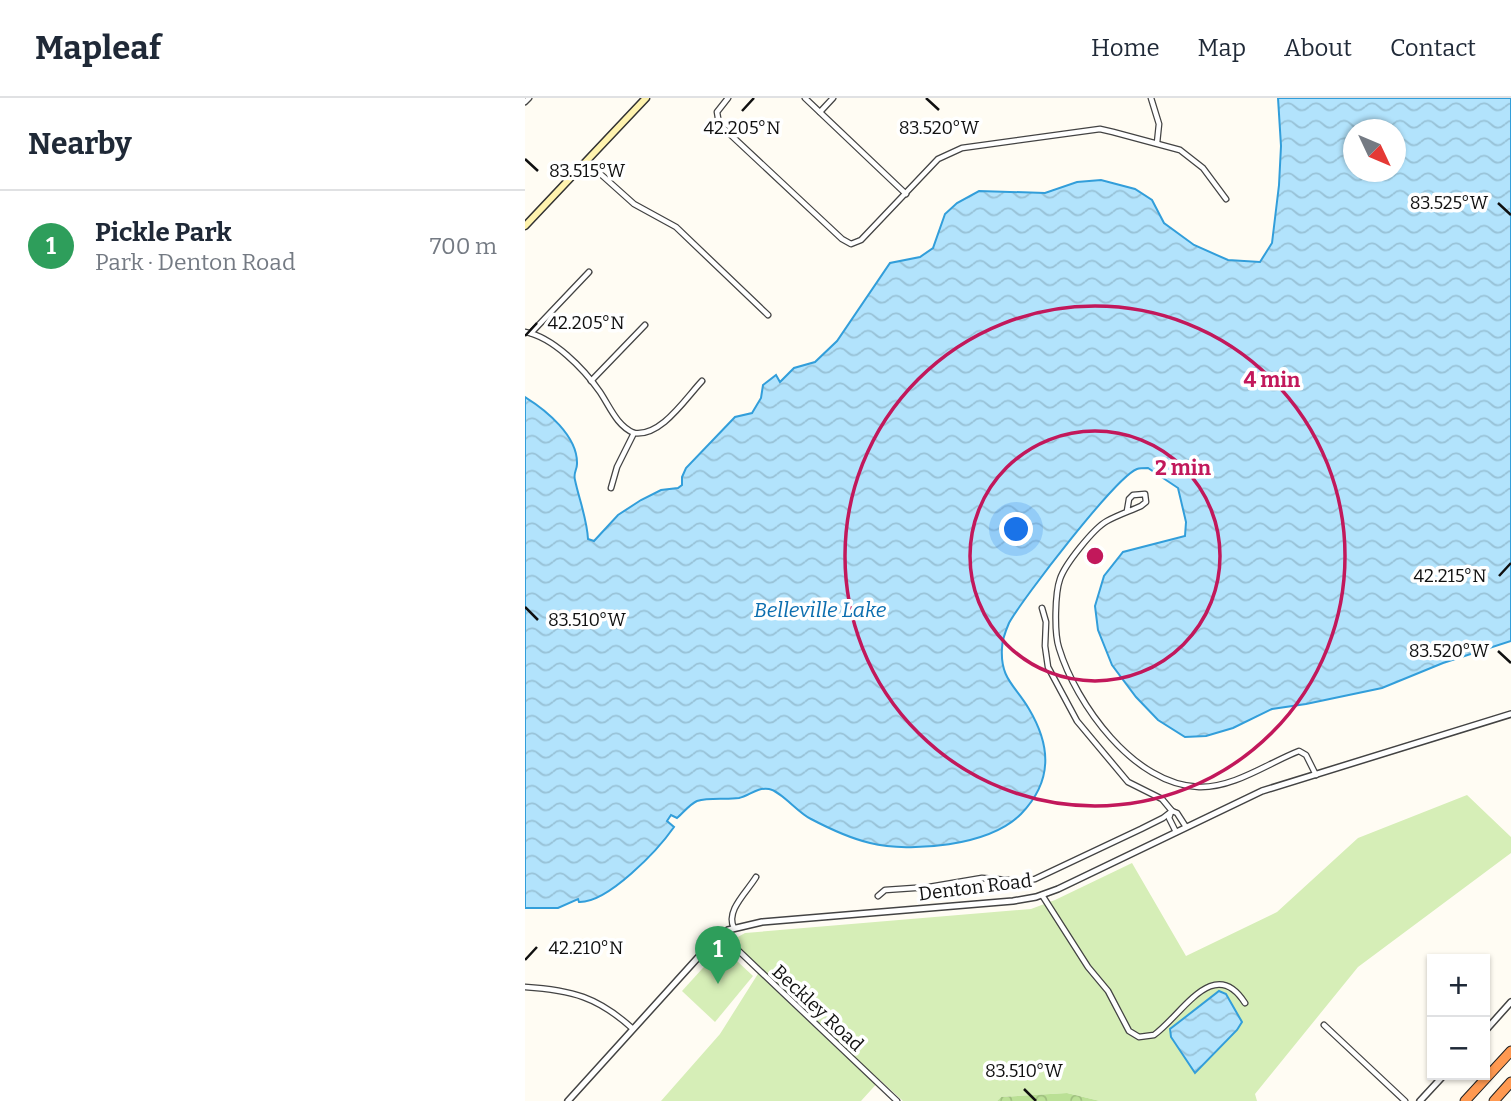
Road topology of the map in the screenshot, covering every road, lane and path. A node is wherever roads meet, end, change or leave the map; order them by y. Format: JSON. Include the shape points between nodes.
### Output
{"nodes":[{"id":1,"x":529,"y":98,"type":"edge"},
{"id":2,"x":646,"y":98,"type":"edge"},
{"id":3,"x":728,"y":98,"type":"edge"},
{"id":4,"x":805,"y":98,"type":"edge"},
{"id":5,"x":833,"y":98,"type":"edge"},
{"id":6,"x":1151,"y":98,"type":"edge"},
{"id":7,"x":525,"y":102,"type":"edge"},
{"id":8,"x":820,"y":112,"type":"junction"},
{"id":9,"x":1157,"y":143,"type":"junction"},
{"id":10,"x":586,"y":161,"type":"junction"},
{"id":11,"x":906,"y":194,"type":"junction"},
{"id":12,"x":1226,"y":199,"type":"dead end"},
{"id":13,"x":525,"y":226,"type":"edge"},
{"id":14,"x":589,"y":272,"type":"dead end"},
{"id":15,"x":768,"y":315,"type":"dead end"},
{"id":16,"x":645,"y":325,"type":"dead end"},
{"id":17,"x":528,"y":333,"type":"edge"},
{"id":18,"x":702,"y":381,"type":"dead end"},
{"id":19,"x":591,"y":382,"type":"junction"},
{"id":20,"x":634,"y":433,"type":"junction"},
{"id":21,"x":611,"y":488,"type":"dead end"},
{"id":22,"x":1128,"y":511,"type":"junction"},
{"id":23,"x":1042,"y":608,"type":"dead end"},
{"id":24,"x":1511,"y":714,"type":"edge"},
{"id":25,"x":1316,"y":775,"type":"junction"},
{"id":26,"x":1172,"y":811,"type":"junction"},
{"id":27,"x":1186,"y":827,"type":"junction"},
{"id":28,"x":1176,"y":832,"type":"junction"},
{"id":29,"x":756,"y":877,"type":"dead end"},
{"id":30,"x":1042,"y":895,"type":"junction"},
{"id":31,"x":878,"y":896,"type":"dead end"},
{"id":32,"x":734,"y":928,"type":"junction"},
{"id":33,"x":721,"y":934,"type":"junction"},
{"id":34,"x":525,"y":987,"type":"edge"},
{"id":35,"x":1511,"y":1002,"type":"edge"},
{"id":36,"x":1245,"y":1003,"type":"dead end"},
{"id":37,"x":1324,"y":1025,"type":"dead end"},
{"id":38,"x":1490,"y":1025,"type":"edge"},
{"id":39,"x":633,"y":1029,"type":"junction"},
{"id":40,"x":1511,"y":1051,"type":"edge"},
{"id":41,"x":1439,"y":1080,"type":"edge"},
{"id":42,"x":1511,"y":1082,"type":"edge"},
{"id":43,"x":1511,"y":1091,"type":"edge"},
{"id":44,"x":568,"y":1101,"type":"edge"},
{"id":45,"x":897,"y":1101,"type":"edge"},
{"id":46,"x":1405,"y":1101,"type":"edge"},
{"id":47,"x":1420,"y":1101,"type":"edge"},
{"id":48,"x":1465,"y":1101,"type":"edge"},
{"id":49,"x":1494,"y":1101,"type":"edge"},
{"id":50,"x":1502,"y":1101,"type":"edge"}],
"edges":[{"from":1,"to":7,"type":"street"},
{"from":2,"to":10,"type":"main road"},
{"from":3,"to":11,"type":"street","via":[[719,107],[719,124],[851,244],[861,240]]},
{"from":4,"to":8,"type":"street"},
{"from":5,"to":8,"type":"street"},
{"from":6,"to":9,"type":"street","via":[[1159,124]]},
{"from":8,"to":11,"type":"street"},
{"from":9,"to":11,"type":"street","via":[[1100,129],[963,148],[938,159]]},
{"from":9,"to":12,"type":"street","via":[[1193,159]]},
{"from":10,"to":13,"type":"main road"},
{"from":10,"to":15,"type":"street","via":[[634,204],[676,227]]},
{"from":14,"to":17,"type":"street"},
{"from":16,"to":19,"type":"street"},
{"from":17,"to":19,"type":"street","via":[[554,344]]},
{"from":18,"to":20,"type":"street","via":[[657,428],[646,434]]},
{"from":19,"to":20,"type":"street","via":[[620,424]]},
{"from":20,"to":21,"type":"street"},
{"from":22,"to":22,"type":"street","via":[[1146,502],[1145,494],[1133,495]]},
{"from":22,"to":25,"type":"street","via":[[1100,526],[1068,564],[1058,587],[1058,644],[1096,720],[1135,760],[1184,785],[1220,784],[1299,751]]},
{"from":23,"to":26,"type":"street","via":[[1048,667],[1077,721],[1128,782],[1161,799]]},
{"from":24,"to":25,"type":"street","name":"Denton Road"},
{"from":25,"to":27,"type":"street","name":"Denton Road","via":[[1262,791]]},
{"from":26,"to":27,"type":"street"},
{"from":26,"to":28,"type":"street","via":[[1169,818]]},
{"from":26,"to":31,"type":"street","via":[[1035,879],[982,878],[885,890]]},
{"from":27,"to":28,"type":"street","name":"Denton Road"},
{"from":28,"to":30,"type":"street","name":"Denton Road"},
{"from":29,"to":32,"type":"street","via":[[732,913]]},
{"from":30,"to":32,"type":"street","name":"Denton Road"},
{"from":30,"to":36,"type":"street","via":[[1134,1035],[1154,1035],[1202,990],[1217,983],[1231,987]]},
{"from":32,"to":33,"type":"street","name":"Denton Road"},
{"from":33,"to":39,"type":"street","name":"Denton Road"},
{"from":33,"to":45,"type":"street","name":"Beckley Road"},
{"from":34,"to":39,"type":"street","via":[[581,995],[609,1009]]},
{"from":35,"to":38,"type":"street"},
{"from":37,"to":46,"type":"street"},
{"from":39,"to":44,"type":"street","name":"Denton Road"},
{"from":40,"to":48,"type":"highway"},
{"from":41,"to":47,"type":"street"},
{"from":42,"to":49,"type":"highway"},
{"from":43,"to":50,"type":"highway"}]}
